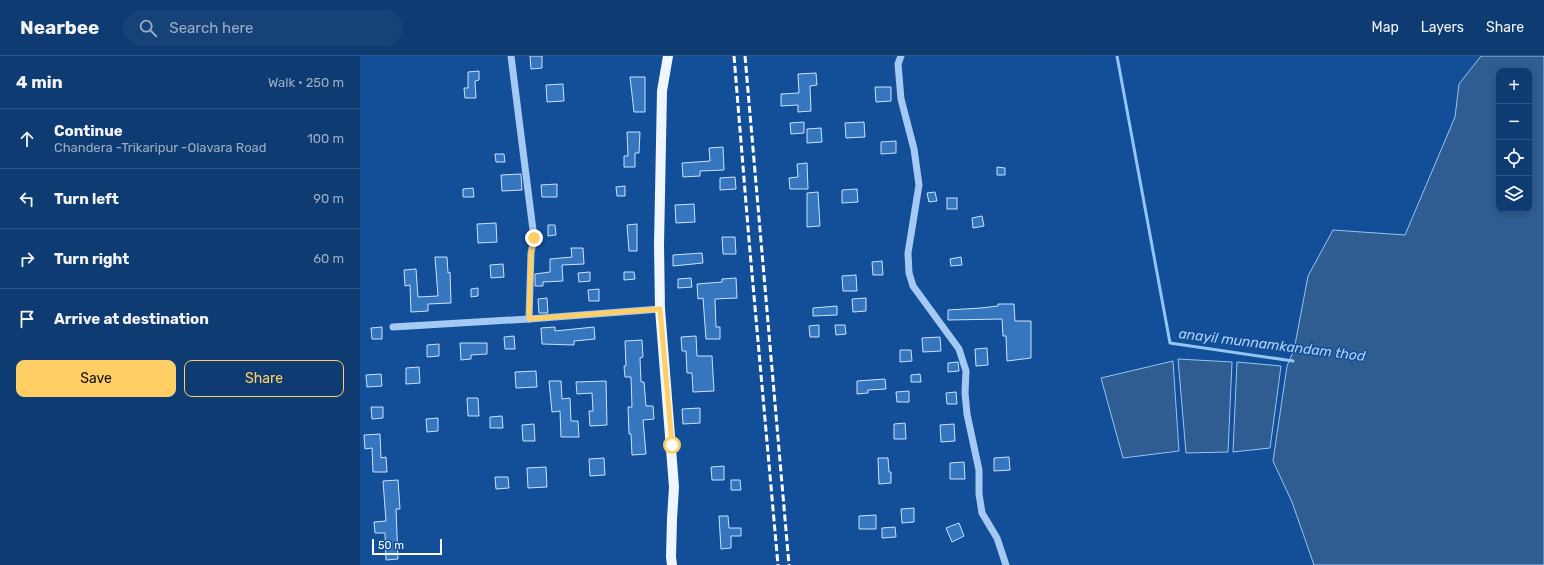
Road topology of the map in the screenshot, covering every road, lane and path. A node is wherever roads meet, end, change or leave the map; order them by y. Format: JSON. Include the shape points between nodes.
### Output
{"nodes":[{"id":1,"x":511,"y":56,"type":"edge"},
{"id":2,"x":668,"y":56,"type":"edge"},
{"id":3,"x":901,"y":56,"type":"edge"},
{"id":4,"x":660,"y":309,"type":"junction"},
{"id":5,"x":529,"y":319,"type":"junction"},
{"id":6,"x":394,"y":327,"type":"dead end"},
{"id":7,"x":672,"y":565,"type":"edge"},
{"id":8,"x":1006,"y":565,"type":"edge"}],
"edges":[{"from":1,"to":5,"type":"street","via":[[534,238],[531,253]]},
{"from":2,"to":4,"type":"main road","via":[[662,91]]},
{"from":3,"to":8,"type":"street","via":[[898,64],[901,99],[914,149],[919,185],[908,253],[909,273],[913,286],[959,349],[966,371],[967,414],[978,470],[982,513],[997,538]]},
{"from":4,"to":5,"type":"street"},
{"from":4,"to":7,"type":"main road","via":[[674,487]]},
{"from":5,"to":6,"type":"street"}]}
